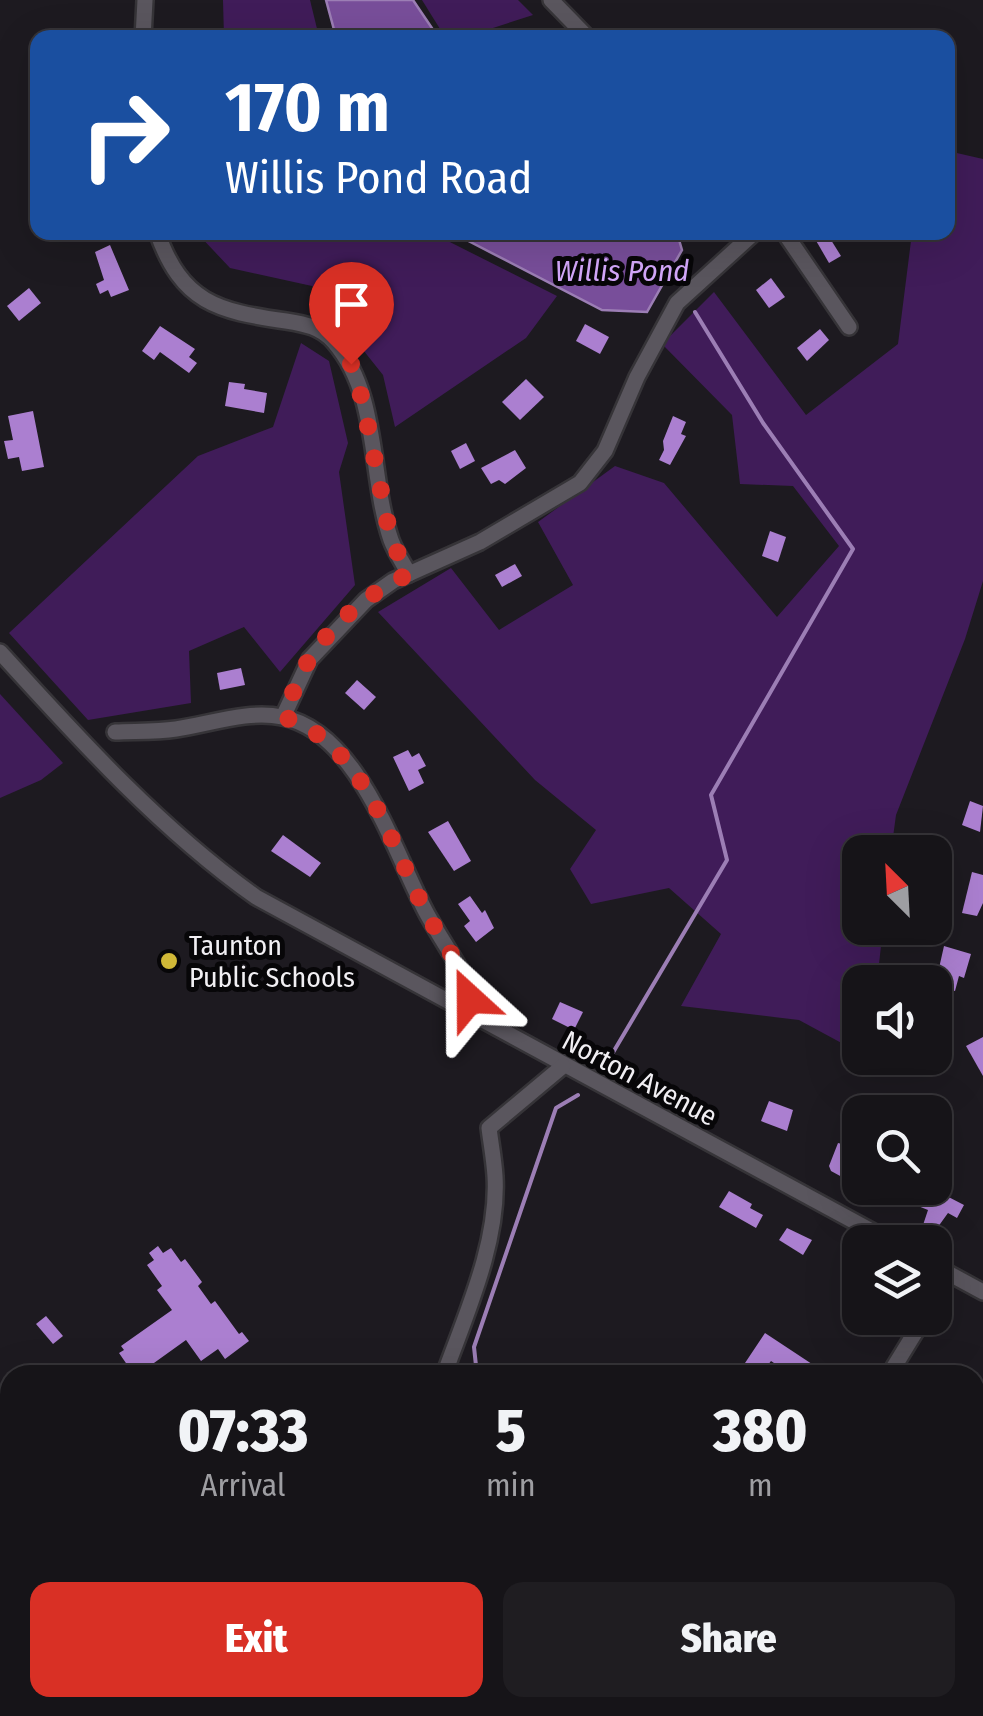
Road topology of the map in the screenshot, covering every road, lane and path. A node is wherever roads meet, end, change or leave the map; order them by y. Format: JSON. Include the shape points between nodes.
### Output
{"nodes":[{"id":1,"x":145,"y":0,"type":"edge"},
{"id":2,"x":551,"y":0,"type":"edge"},
{"id":3,"x":143,"y":30,"type":"edge"},
{"id":4,"x":580,"y":30,"type":"edge"},
{"id":5,"x":160,"y":240,"type":"edge"},
{"id":6,"x":747,"y":240,"type":"edge"},
{"id":7,"x":790,"y":240,"type":"edge"},
{"id":8,"x":850,"y":327,"type":"dead end"},
{"id":9,"x":409,"y":574,"type":"junction"},
{"id":10,"x":0,"y":652,"type":"edge"},
{"id":11,"x":283,"y":717,"type":"junction"},
{"id":12,"x":115,"y":732,"type":"dead end"},
{"id":13,"x":465,"y":1011,"type":"junction"},
{"id":14,"x":563,"y":1066,"type":"junction"},
{"id":15,"x":860,"y":1225,"type":"edge"},
{"id":16,"x":952,"y":1276,"type":"edge"},
{"id":17,"x":983,"y":1292,"type":"edge"},
{"id":18,"x":914,"y":1335,"type":"edge"},
{"id":19,"x":447,"y":1365,"type":"edge"},
{"id":20,"x":895,"y":1365,"type":"edge"}],
"edges":[{"from":1,"to":3,"type":"street"},
{"from":2,"to":4,"type":"street"},
{"from":5,"to":9,"type":"street","via":[[190,290],[218,308],[316,327],[351,364],[391,540]]},
{"from":6,"to":9,"type":"street","via":[[676,303],[605,451],[580,483],[480,542]]},
{"from":7,"to":8,"type":"street"},
{"from":9,"to":11,"type":"street","via":[[366,600],[331,634],[310,660]]},
{"from":10,"to":13,"type":"street","name":"Norton Avenue","via":[[221,873]]},
{"from":11,"to":12,"type":"street"},
{"from":11,"to":13,"type":"street","via":[[321,736],[360,780],[470,987]]},
{"from":13,"to":14,"type":"street","name":"Norton Avenue"},
{"from":14,"to":15,"type":"street","name":"Norton Avenue"},
{"from":14,"to":19,"type":"street","via":[[489,1128],[494,1206]]},
{"from":16,"to":17,"type":"street"},
{"from":18,"to":20,"type":"street"}]}
